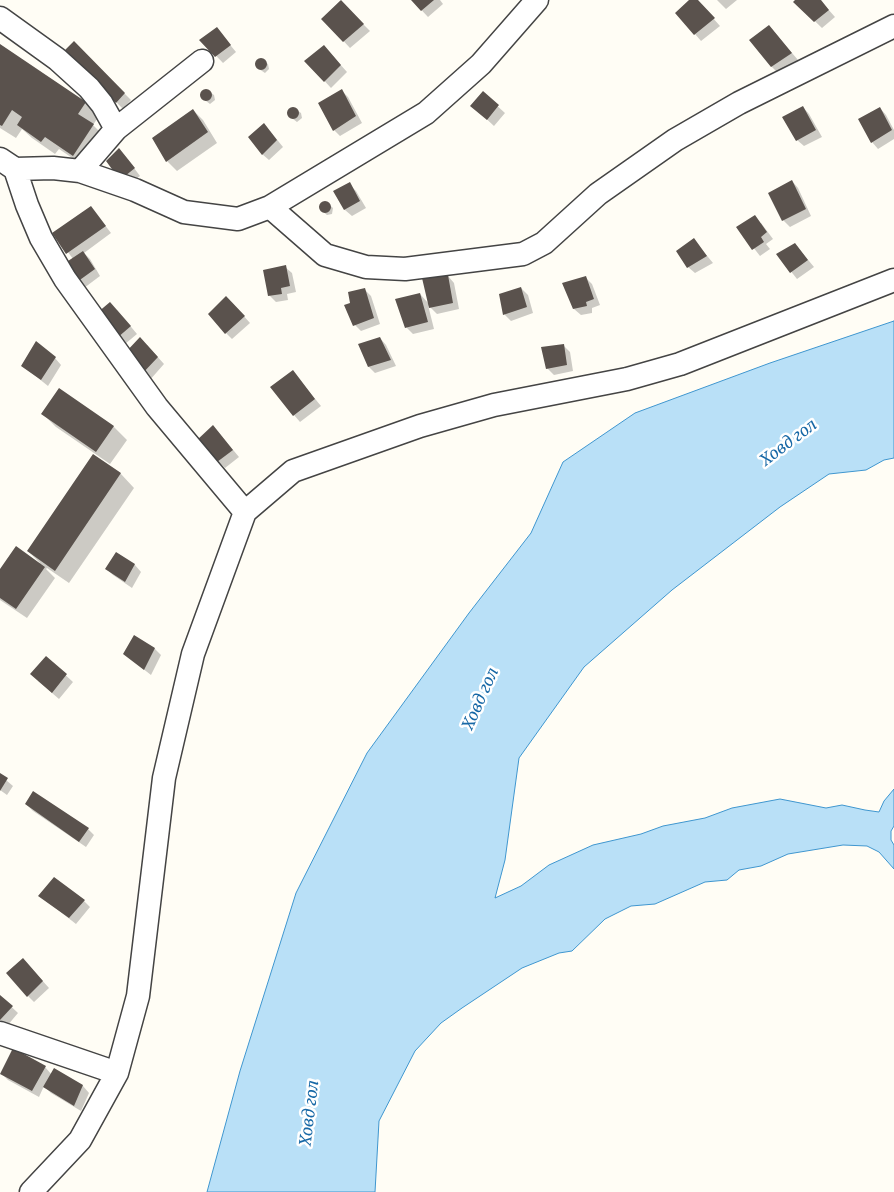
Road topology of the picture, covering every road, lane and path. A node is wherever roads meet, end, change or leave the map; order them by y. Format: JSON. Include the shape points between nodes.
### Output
{"nodes":[{"id":1,"x":537,"y":0,"type":"edge"},
{"id":2,"x":0,"y":18,"type":"edge"},
{"id":3,"x":894,"y":26,"type":"edge"},
{"id":4,"x":202,"y":61,"type":"dead end"},
{"id":5,"x":116,"y":129,"type":"junction"},
{"id":6,"x":8,"y":164,"type":"edge"},
{"id":7,"x":80,"y":171,"type":"junction"},
{"id":8,"x":270,"y":208,"type":"junction"},
{"id":9,"x":894,"y":280,"type":"edge"},
{"id":10,"x":245,"y":512,"type":"junction"},
{"id":11,"x":0,"y":1033,"type":"edge"},
{"id":12,"x":117,"y":1074,"type":"junction"},
{"id":13,"x":31,"y":1192,"type":"edge"}],
"edges":[{"from":1,"to":8,"type":"street","via":[[481,64],[426,113]]},
{"from":2,"to":5,"type":"street","via":[[57,59],[89,88]]},
{"from":3,"to":8,"type":"street","via":[[738,103],[675,140],[598,194],[544,243],[523,254],[405,269],[366,267],[325,256]]},
{"from":4,"to":5,"type":"street"},
{"from":5,"to":7,"type":"street"},
{"from":6,"to":7,"type":"street"},
{"from":6,"to":10,"type":"street","via":[[41,238],[66,279],[157,407]]},
{"from":7,"to":8,"type":"street","via":[[184,212],[238,219]]},
{"from":9,"to":10,"type":"street","via":[[680,364],[627,379],[494,405],[420,426],[293,471]]},
{"from":10,"to":12,"type":"street","via":[[193,654],[164,778],[138,996]]},
{"from":11,"to":12,"type":"street"},
{"from":12,"to":13,"type":"street","via":[[80,1140]]}]}
